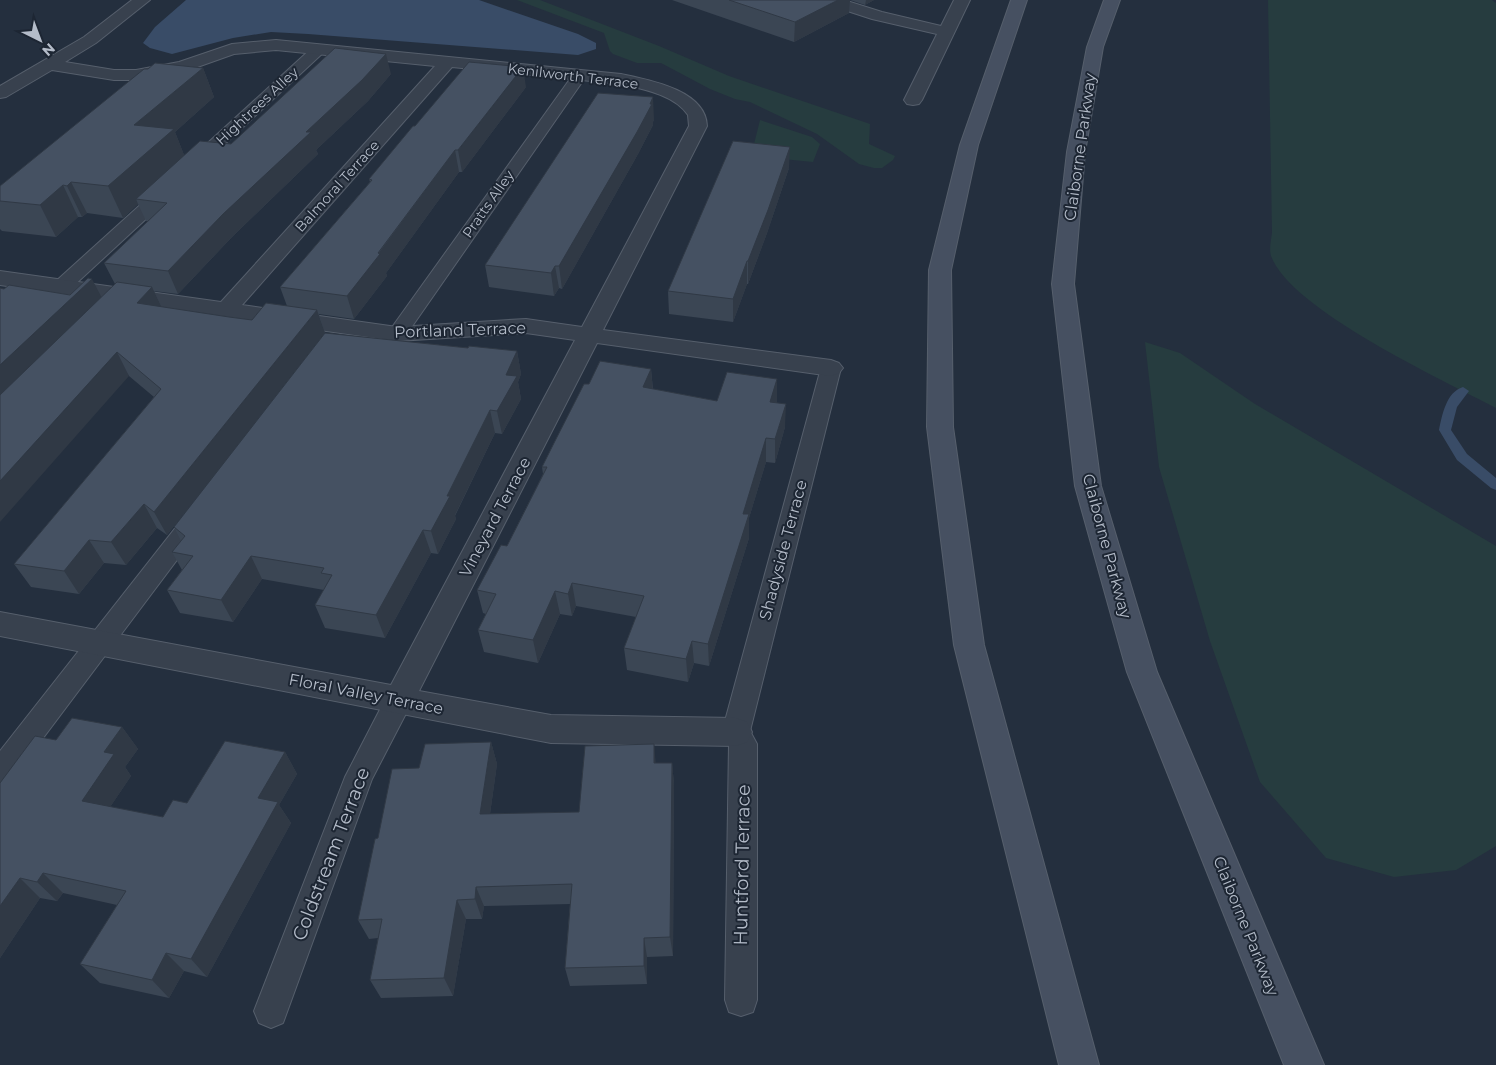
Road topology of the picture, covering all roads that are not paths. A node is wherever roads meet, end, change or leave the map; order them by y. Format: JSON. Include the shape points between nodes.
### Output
{"nodes":[{"id":1,"x":142,"y":0,"type":"edge"},
{"id":2,"x":828,"y":0,"type":"edge"},
{"id":3,"x":962,"y":0,"type":"edge"},
{"id":4,"x":1019,"y":0,"type":"edge"},
{"id":5,"x":1112,"y":0,"type":"edge"},
{"id":6,"x":946,"y":32,"type":"junction"},
{"id":7,"x":319,"y":49,"type":"junction"},
{"id":8,"x":448,"y":62,"type":"junction"},
{"id":9,"x":49,"y":64,"type":"junction"},
{"id":10,"x":136,"y":75,"type":"junction"},
{"id":11,"x":580,"y":75,"type":"junction"},
{"id":12,"x":125,"y":91,"type":"edge"},
{"id":13,"x":0,"y":93,"type":"edge"},
{"id":14,"x":913,"y":100,"type":"dead end"},
{"id":15,"x":0,"y":278,"type":"edge"},
{"id":16,"x":62,"y":286,"type":"junction"},
{"id":17,"x":124,"y":295,"type":"junction"},
{"id":18,"x":226,"y":310,"type":"junction"},
{"id":19,"x":103,"y":315,"type":"edge"},
{"id":20,"x":397,"y":334,"type":"junction"},
{"id":21,"x":592,"y":334,"type":"junction"},
{"id":22,"x":831,"y":368,"type":"joint"},
{"id":23,"x":209,"y":500,"type":"edge"},
{"id":24,"x":0,"y":624,"type":"edge"},
{"id":25,"x":100,"y":643,"type":"junction"},
{"id":26,"x":399,"y":700,"type":"junction"},
{"id":27,"x":736,"y":732,"type":"junction"},
{"id":28,"x":0,"y":773,"type":"edge"},
{"id":29,"x":741,"y":1000,"type":"dead end"},
{"id":30,"x":271,"y":1011,"type":"dead end"},
{"id":31,"x":1079,"y":1065,"type":"edge"},
{"id":32,"x":1304,"y":1065,"type":"edge"}],
"edges":[{"from":1,"to":9,"type":"street","via":[[90,40]]},
{"from":2,"to":6,"type":"street"},
{"from":3,"to":6,"type":"street"},
{"from":4,"to":31,"type":"main road","via":[[969,145],[940,270],[940,427],[969,645]]},
{"from":5,"to":32,"type":"main road","name":"Claiborne Parkway","via":[[1095,47],[1078,142],[1063,284],[1088,486],[1142,672]]},
{"from":6,"to":14,"type":"street"},
{"from":7,"to":8,"type":"street","name":"Kenilworth Terrace"},
{"from":7,"to":10,"type":"street","name":"Kenilworth Terrace","via":[[254,46],[161,72]]},
{"from":7,"to":16,"type":"lane","name":"Hightrees Alley"},
{"from":8,"to":11,"type":"street","name":"Kenilworth Terrace"},
{"from":8,"to":18,"type":"street","name":"Balmoral Terrace"},
{"from":9,"to":10,"type":"street","name":"Kenilworth Terrace"},
{"from":9,"to":13,"type":"street"},
{"from":10,"to":12,"type":"street"},
{"from":11,"to":20,"type":"lane","name":"Pratts Alley"},
{"from":11,"to":21,"type":"street","name":"Kenilworth Terrace","via":[[643,84],[676,96],[690,105],[697,115],[698,126]]},
{"from":15,"to":16,"type":"street","name":"Portland Terrace"},
{"from":16,"to":17,"type":"street","name":"Portland Terrace"},
{"from":17,"to":18,"type":"street","name":"Portland Terrace"},
{"from":17,"to":19,"type":"lane"},
{"from":18,"to":20,"type":"street","name":"Portland Terrace","via":[[337,334]]},
{"from":20,"to":21,"type":"street","name":"Portland Terrace","via":[[526,326]]},
{"from":21,"to":22,"type":"street","name":"Portland Terrace"},
{"from":21,"to":26,"type":"street","name":"Vineyard Terrace"},
{"from":22,"to":27,"type":"lane","name":"Shadyside Terrace"},
{"from":23,"to":25,"type":"lane"},
{"from":24,"to":25,"type":"street","name":"Floral Valley Terrace"},
{"from":25,"to":26,"type":"street","name":"Floral Valley Terrace"},
{"from":25,"to":28,"type":"lane"},
{"from":26,"to":27,"type":"street","name":"Floral Valley Terrace","via":[[551,729]]},
{"from":26,"to":30,"type":"lane","name":"Coldstream Terrace","via":[[359,777]]},
{"from":27,"to":29,"type":"lane","name":"Huntford Terrace","via":[[744,744]]}]}
